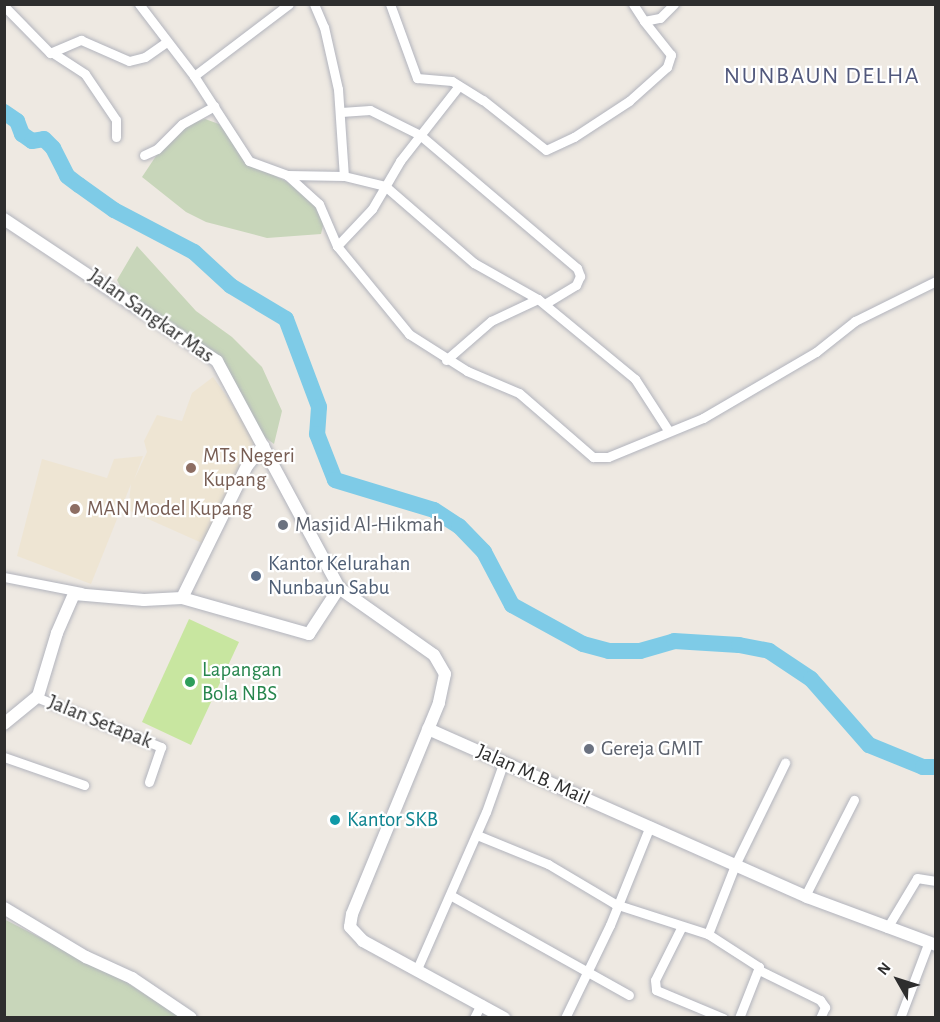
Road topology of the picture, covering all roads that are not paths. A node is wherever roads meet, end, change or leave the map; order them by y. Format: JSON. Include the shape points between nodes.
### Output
{"nodes":[{"id":1,"x":139,"y":4,"type":"edge"},
{"id":2,"x":289,"y":4,"type":"edge"},
{"id":3,"x":314,"y":4,"type":"edge"},
{"id":4,"x":390,"y":4,"type":"edge"},
{"id":5,"x":633,"y":4,"type":"edge"},
{"id":6,"x":674,"y":4,"type":"edge"},
{"id":7,"x":4,"y":6,"type":"edge"},
{"id":8,"x":644,"y":21,"type":"junction"},
{"id":9,"x":165,"y":43,"type":"junction"},
{"id":10,"x":53,"y":53,"type":"junction"},
{"id":11,"x":194,"y":76,"type":"junction"},
{"id":12,"x":458,"y":87,"type":"junction"},
{"id":13,"x":214,"y":106,"type":"junction"},
{"id":14,"x":341,"y":112,"type":"junction"},
{"id":15,"x":420,"y":135,"type":"junction"},
{"id":16,"x":116,"y":137,"type":"dead end"},
{"id":17,"x":144,"y":155,"type":"dead end"},
{"id":18,"x":288,"y":176,"type":"junction"},
{"id":19,"x":344,"y":176,"type":"junction"},
{"id":20,"x":385,"y":186,"type":"junction"},
{"id":21,"x":4,"y":219,"type":"edge"},
{"id":22,"x":337,"y":246,"type":"junction"},
{"id":23,"x":936,"y":281,"type":"edge"},
{"id":24,"x":542,"y":301,"type":"junction"},
{"id":25,"x":447,"y":360,"type":"junction"},
{"id":26,"x":668,"y":430,"type":"junction"},
{"id":27,"x":263,"y":446,"type":"junction"},
{"id":28,"x":4,"y":577,"type":"edge"},
{"id":29,"x":339,"y":588,"type":"junction"},
{"id":30,"x":81,"y":592,"type":"junction"},
{"id":31,"x":182,"y":598,"type":"junction"},
{"id":32,"x":36,"y":697,"type":"junction"},
{"id":33,"x":4,"y":724,"type":"edge"},
{"id":34,"x":428,"y":729,"type":"junction"},
{"id":35,"x":4,"y":757,"type":"edge"},
{"id":36,"x":785,"y":763,"type":"dead end"},
{"id":37,"x":503,"y":764,"type":"junction"},
{"id":38,"x":149,"y":782,"type":"dead end"},
{"id":39,"x":84,"y":785,"type":"dead end"},
{"id":40,"x":854,"y":800,"type":"dead end"},
{"id":41,"x":650,"y":826,"type":"junction"},
{"id":42,"x":477,"y":835,"type":"junction"},
{"id":43,"x":735,"y":865,"type":"junction"},
{"id":44,"x":936,"y":881,"type":"edge"},
{"id":45,"x":450,"y":895,"type":"junction"},
{"id":46,"x":805,"y":896,"type":"junction"},
{"id":47,"x":615,"y":904,"type":"junction"},
{"id":48,"x":4,"y":908,"type":"edge"},
{"id":49,"x":682,"y":927,"type":"junction"},
{"id":50,"x":887,"y":928,"type":"junction"},
{"id":51,"x":708,"y":934,"type":"junction"},
{"id":52,"x":932,"y":945,"type":"edge"},
{"id":53,"x":417,"y":969,"type":"junction"},
{"id":54,"x":586,"y":970,"type":"junction"},
{"id":55,"x":759,"y":970,"type":"junction"},
{"id":56,"x":629,"y":995,"type":"dead end"},
{"id":57,"x":482,"y":1004,"type":"junction"},
{"id":58,"x":191,"y":1017,"type":"edge"},
{"id":59,"x":474,"y":1017,"type":"edge"},
{"id":60,"x":504,"y":1017,"type":"edge"},
{"id":61,"x":565,"y":1017,"type":"edge"},
{"id":62,"x":723,"y":1017,"type":"edge"},
{"id":63,"x":739,"y":1017,"type":"edge"},
{"id":64,"x":820,"y":1017,"type":"edge"},
{"id":65,"x":900,"y":1017,"type":"edge"}],
"edges":[{"from":1,"to":9,"type":"street"},
{"from":2,"to":11,"type":"street"},
{"from":3,"to":14,"type":"street","via":[[324,27]]},
{"from":4,"to":12,"type":"street","via":[[417,78],[444,78]]},
{"from":5,"to":8,"type":"street"},
{"from":6,"to":8,"type":"street","via":[[660,18]]},
{"from":7,"to":10,"type":"street"},
{"from":8,"to":12,"type":"street","via":[[670,55],[667,68],[629,101],[553,149],[543,150],[483,100]]},
{"from":9,"to":10,"type":"street","via":[[145,57],[129,62],[81,40]]},
{"from":9,"to":11,"type":"street"},
{"from":10,"to":16,"type":"street","via":[[85,74],[116,120]]},
{"from":11,"to":13,"type":"street"},
{"from":12,"to":15,"type":"street"},
{"from":13,"to":17,"type":"street","via":[[182,124],[157,149]]},
{"from":13,"to":18,"type":"street","via":[[249,161]]},
{"from":14,"to":15,"type":"street","via":[[370,110]]},
{"from":14,"to":19,"type":"street"},
{"from":15,"to":20,"type":"street"},
{"from":15,"to":24,"type":"street","via":[[579,270],[576,285]]},
{"from":18,"to":19,"type":"street"},
{"from":18,"to":22,"type":"street","via":[[320,204]]},
{"from":19,"to":20,"type":"street"},
{"from":20,"to":22,"type":"street","via":[[372,209]]},
{"from":20,"to":24,"type":"street","via":[[474,263]]},
{"from":21,"to":27,"type":"street","name":"Jalan Sangkar Mas","via":[[212,356],[232,382]]},
{"from":22,"to":25,"type":"street","via":[[394,318],[419,342]]},
{"from":23,"to":26,"type":"street","via":[[855,321],[816,352],[747,394]]},
{"from":24,"to":25,"type":"street","via":[[491,321]]},
{"from":24,"to":26,"type":"street","via":[[635,379]]},
{"from":25,"to":26,"type":"street","via":[[519,393],[593,456],[608,457]]},
{"from":27,"to":29,"type":"street","name":"Jalan Sangkar Mas"},
{"from":27,"to":31,"type":"street","via":[[248,466]]},
{"from":28,"to":30,"type":"street"},
{"from":29,"to":31,"type":"street","via":[[309,634]]},
{"from":29,"to":34,"type":"street","via":[[440,662],[444,685]]},
{"from":30,"to":31,"type":"street","via":[[144,600]]},
{"from":30,"to":32,"type":"street","via":[[69,600]]},
{"from":32,"to":33,"type":"street"},
{"from":32,"to":38,"type":"street","name":"Jalan Setapak","via":[[161,747]]},
{"from":34,"to":37,"type":"street","name":"Jalan M.B. Mail"},
{"from":34,"to":53,"type":"street","via":[[350,923],[363,941]]},
{"from":35,"to":39,"type":"street"},
{"from":36,"to":43,"type":"street"},
{"from":37,"to":41,"type":"street","name":"Jalan M.B. Mail"},
{"from":37,"to":42,"type":"street"},
{"from":40,"to":46,"type":"street"},
{"from":41,"to":43,"type":"street","name":"Jalan M.B. Mail"},
{"from":41,"to":47,"type":"street"},
{"from":42,"to":45,"type":"street"},
{"from":42,"to":47,"type":"street","via":[[548,864]]},
{"from":43,"to":46,"type":"street","name":"Jalan M.B. Mail"},
{"from":43,"to":51,"type":"street"},
{"from":44,"to":50,"type":"street","via":[[917,878]]},
{"from":45,"to":53,"type":"street"},
{"from":45,"to":54,"type":"street"},
{"from":46,"to":50,"type":"street","name":"Jalan M.B. Mail"},
{"from":47,"to":49,"type":"street"},
{"from":47,"to":54,"type":"street","via":[[610,925]]},
{"from":48,"to":58,"type":"street","via":[[86,957],[132,978]]},
{"from":49,"to":51,"type":"street"},
{"from":49,"to":62,"type":"street","via":[[655,980],[656,990]]},
{"from":50,"to":52,"type":"street","name":"Jalan M.B. Mail"},
{"from":51,"to":55,"type":"street","via":[[750,958]]},
{"from":52,"to":65,"type":"street","name":"Jalan M.B. Mail"},
{"from":53,"to":57,"type":"street"},
{"from":54,"to":56,"type":"street"},
{"from":54,"to":61,"type":"street"},
{"from":55,"to":63,"type":"street"},
{"from":55,"to":64,"type":"street","via":[[820,1000],[825,1007]]},
{"from":57,"to":59,"type":"street"},
{"from":57,"to":60,"type":"street"}]}
